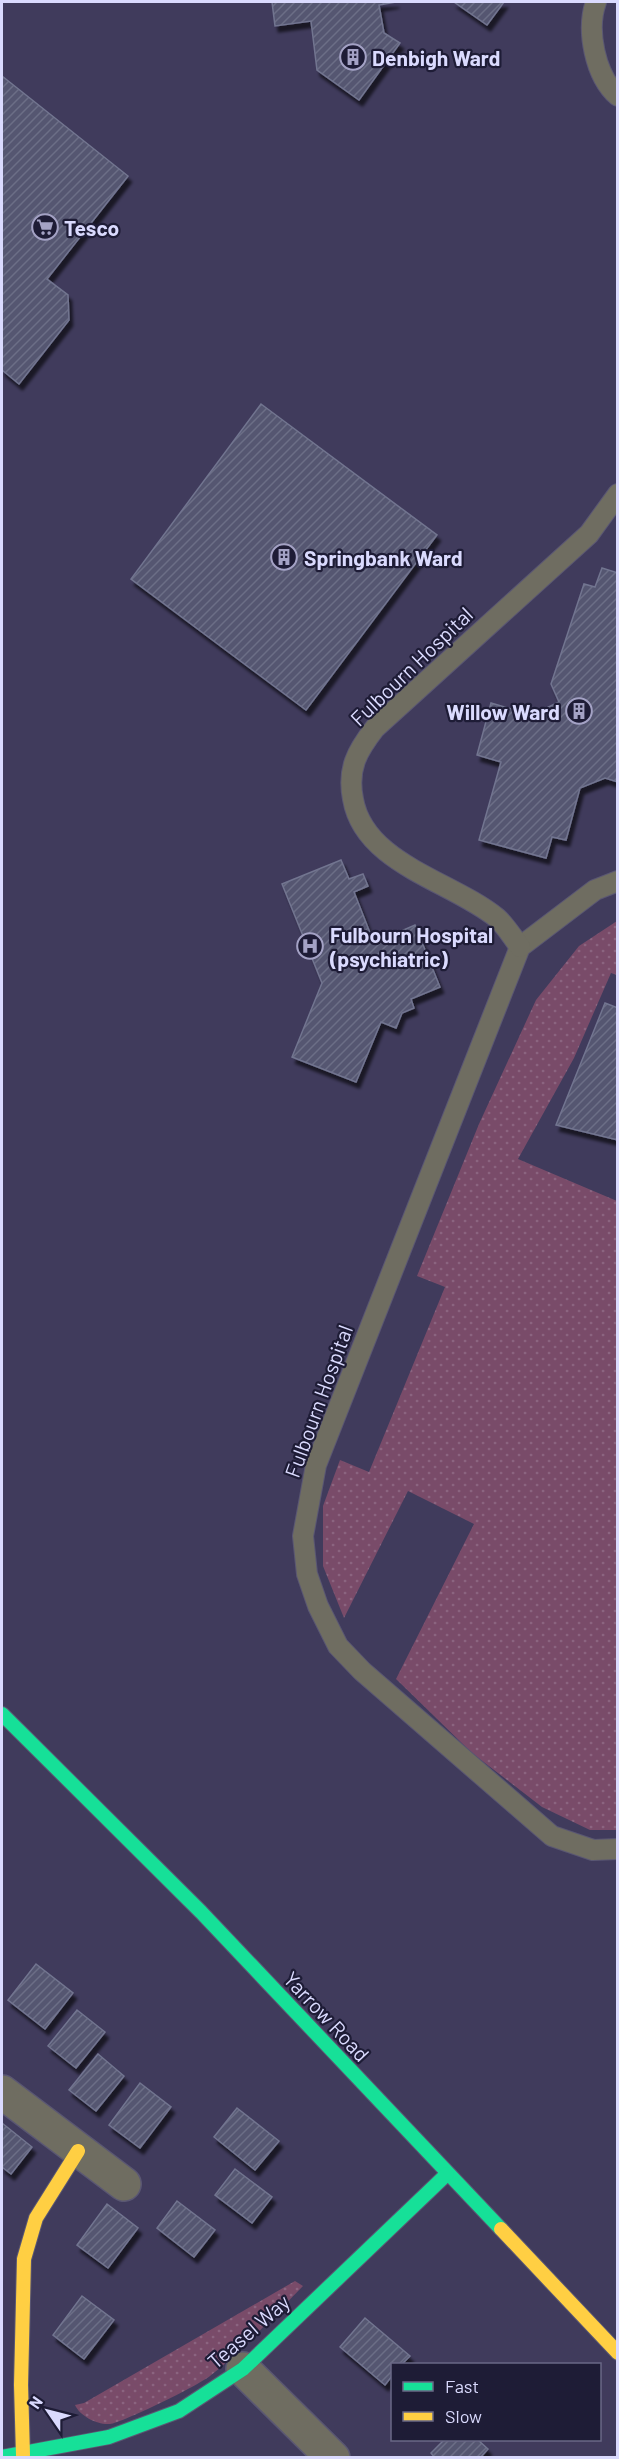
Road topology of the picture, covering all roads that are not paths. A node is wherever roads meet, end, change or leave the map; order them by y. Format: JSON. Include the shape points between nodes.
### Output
{"nodes":[{"id":1,"x":596,"y":2,"type":"edge"},
{"id":2,"x":618,"y":96,"type":"edge"},
{"id":3,"x":618,"y":494,"type":"edge"},
{"id":4,"x":618,"y":881,"type":"edge"},
{"id":5,"x":520,"y":947,"type":"junction"},
{"id":6,"x":2,"y":1714,"type":"edge"},
{"id":7,"x":618,"y":1849,"type":"edge"},
{"id":8,"x":2,"y":2092,"type":"edge"},
{"id":9,"x":78,"y":2151,"type":"junction"},
{"id":10,"x":447,"y":2174,"type":"junction"},
{"id":11,"x":124,"y":2184,"type":"dead end"},
{"id":12,"x":618,"y":2353,"type":"edge"},
{"id":13,"x":243,"y":2369,"type":"junction"},
{"id":14,"x":23,"y":2455,"type":"junction"},
{"id":15,"x":2,"y":2457,"type":"edge"},
{"id":16,"x":333,"y":2457,"type":"edge"}],
"edges":[{"from":1,"to":2,"type":"lane","via":[[592,14],[595,54],[607,87]]},
{"from":3,"to":5,"type":"lane","name":"Fulbourn Hospital","via":[[589,534],[375,728],[354,762],[350,781],[361,824],[376,845],[497,919]]},
{"from":4,"to":5,"type":"lane","via":[[595,890]]},
{"from":5,"to":7,"type":"lane","name":"Fulbourn Hospital","via":[[316,1466],[303,1536],[307,1574],[338,1646],[380,1686],[552,1836],[593,1850]]},
{"from":6,"to":10,"type":"street","name":"Yarrow Road","via":[[201,1912]]},
{"from":8,"to":9,"type":"street"},
{"from":9,"to":11,"type":"street"},
{"from":9,"to":14,"type":"street","via":[[36,2218],[24,2259]]},
{"from":10,"to":12,"type":"street","name":"Yarrow Road"},
{"from":10,"to":13,"type":"street","name":"Teasel Way"},
{"from":13,"to":14,"type":"street","name":"Teasel Way","via":[[179,2411],[109,2438]]},
{"from":13,"to":16,"type":"street"},
{"from":14,"to":15,"type":"street","name":"Teasel Way"}]}
